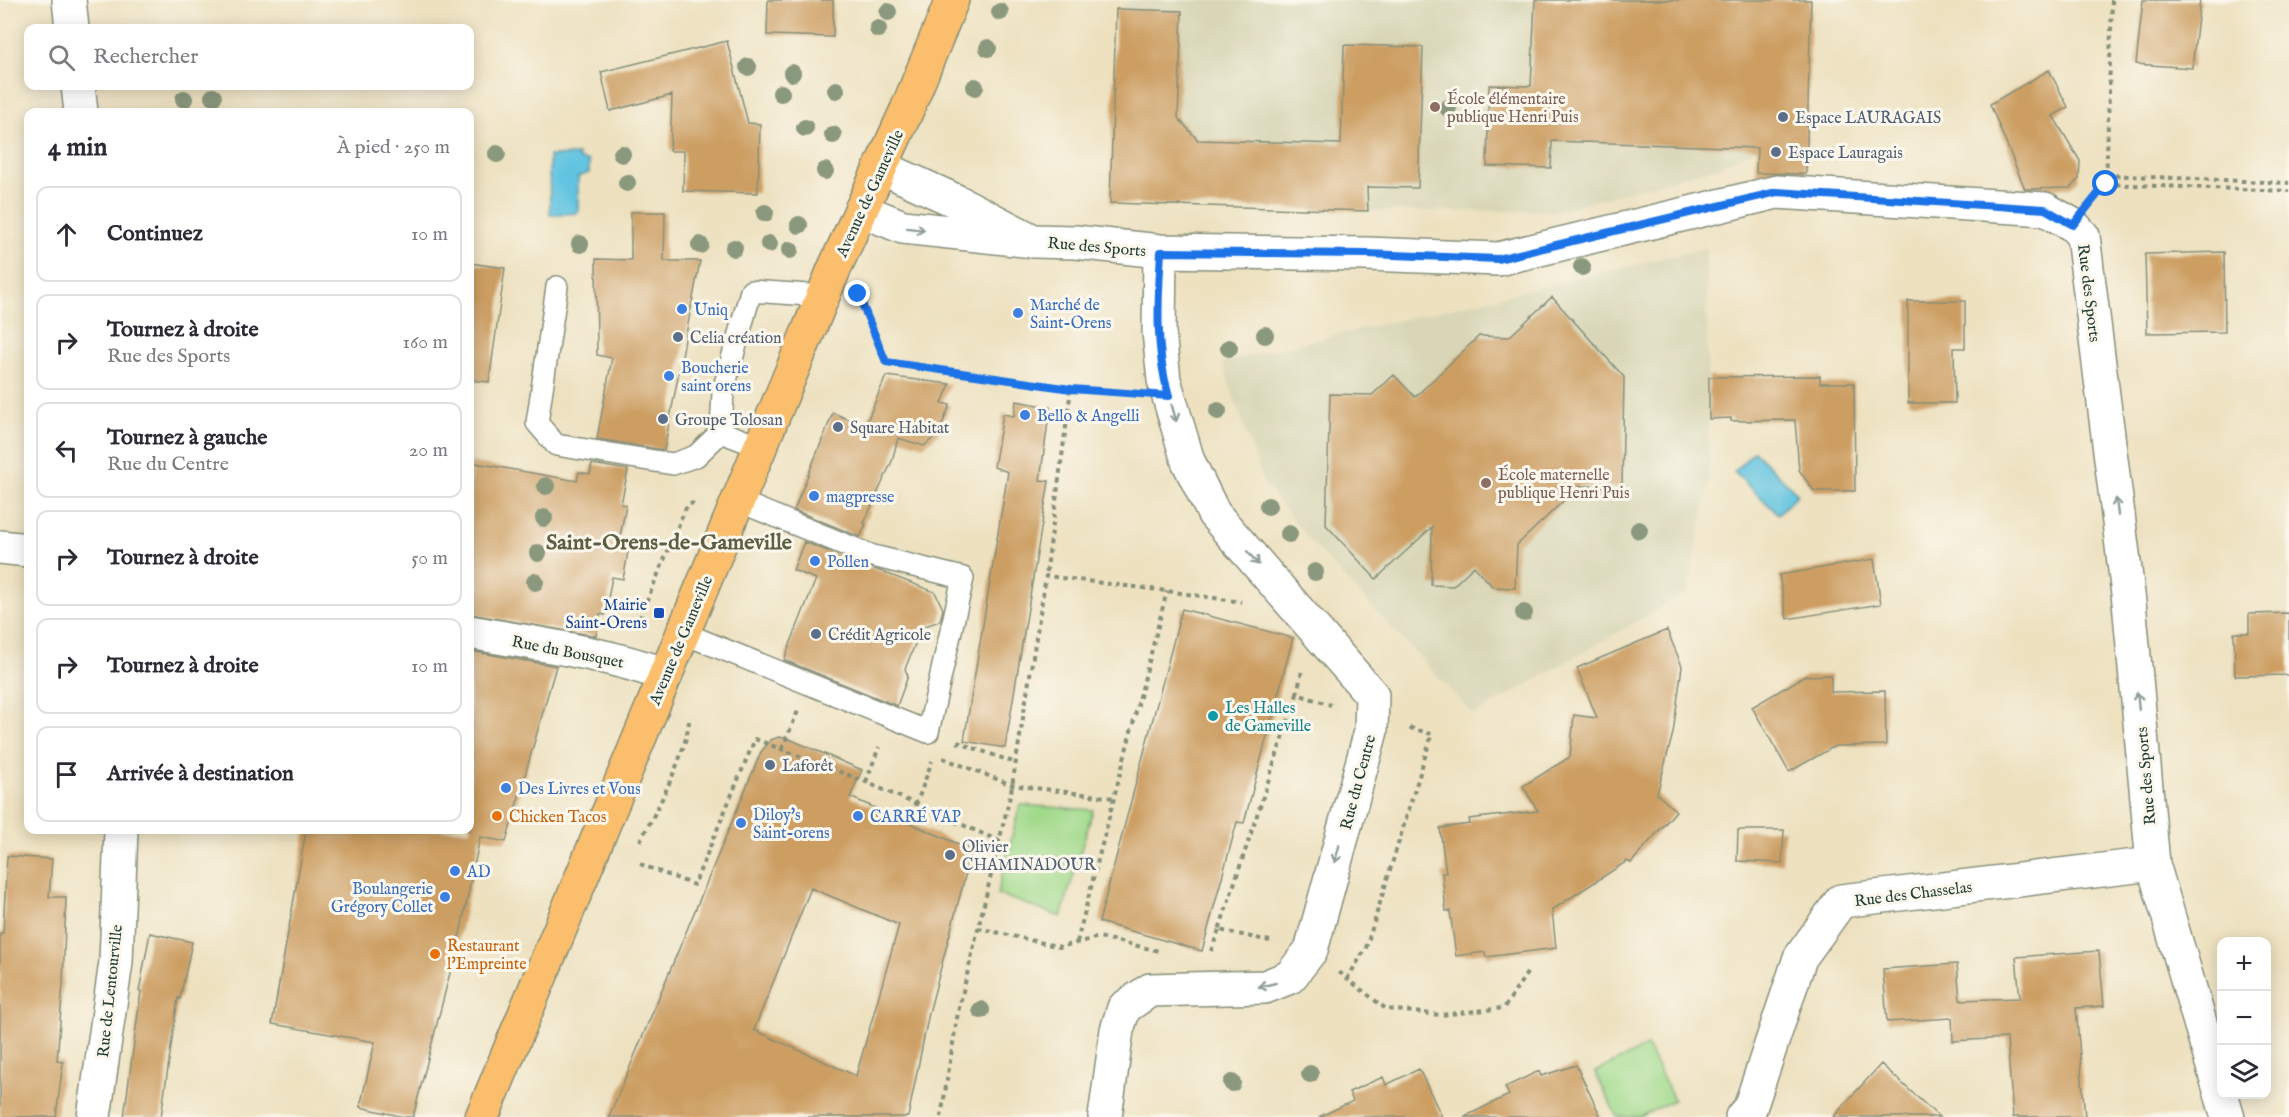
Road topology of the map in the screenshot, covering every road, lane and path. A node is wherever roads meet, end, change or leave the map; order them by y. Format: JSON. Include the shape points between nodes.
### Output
{"nodes":[{"id":1,"x":69,"y":0,"type":"edge"},
{"id":2,"x":952,"y":0,"type":"edge"},
{"id":3,"x":2112,"y":0,"type":"edge"},
{"id":4,"x":72,"y":24,"type":"edge"},
{"id":5,"x":78,"y":90,"type":"edge"},
{"id":6,"x":81,"y":108,"type":"edge"},
{"id":7,"x":881,"y":167,"type":"junction"},
{"id":8,"x":2106,"y":176,"type":"junction"},
{"id":9,"x":2289,"y":183,"type":"edge"},
{"id":10,"x":2106,"y":184,"type":"junction"},
{"id":11,"x":2289,"y":191,"type":"edge"},
{"id":12,"x":861,"y":210,"type":"junction"},
{"id":13,"x":2073,"y":225,"type":"junction"},
{"id":14,"x":1033,"y":241,"type":"junction"},
{"id":15,"x":1161,"y":252,"type":"junction"},
{"id":16,"x":557,"y":286,"type":"dead end"},
{"id":17,"x":858,"y":294,"type":"dead end"},
{"id":18,"x":823,"y":296,"type":"junction"},
{"id":19,"x":1071,"y":389,"type":"junction"},
{"id":20,"x":1169,"y":396,"type":"junction"},
{"id":21,"x":721,"y":432,"type":"junction"},
{"id":22,"x":760,"y":447,"type":"junction"},
{"id":23,"x":722,"y":499,"type":"junction"},
{"id":24,"x":0,"y":547,"type":"edge"},
{"id":25,"x":24,"y":550,"type":"edge"},
{"id":26,"x":1046,"y":576,"type":"junction"},
{"id":27,"x":1167,"y":591,"type":"junction"},
{"id":28,"x":1243,"y":603,"type":"dead end"},
{"id":29,"x":474,"y":633,"type":"edge"},
{"id":30,"x":683,"y":633,"type":"junction"},
{"id":31,"x":1304,"y":664,"type":"dead end"},
{"id":32,"x":656,"y":671,"type":"junction"},
{"id":33,"x":1297,"y":694,"type":"dead end"},
{"id":34,"x":801,"y":704,"type":"dead end"},
{"id":35,"x":928,"y":732,"type":"junction"},
{"id":36,"x":880,"y":745,"type":"dead end"},
{"id":37,"x":782,"y":750,"type":"junction"},
{"id":38,"x":934,"y":755,"type":"dead end"},
{"id":39,"x":1016,"y":763,"type":"junction"},
{"id":40,"x":866,"y":782,"type":"junction"},
{"id":41,"x":916,"y":805,"type":"junction"},
{"id":42,"x":121,"y":834,"type":"edge"},
{"id":43,"x":999,"y":841,"type":"junction"},
{"id":44,"x":640,"y":864,"type":"dead end"},
{"id":45,"x":2153,"y":864,"type":"junction"},
{"id":46,"x":978,"y":928,"type":"junction"},
{"id":47,"x":1219,"y":930,"type":"dead end"},
{"id":48,"x":1077,"y":942,"type":"junction"},
{"id":49,"x":1311,"y":950,"type":"junction"},
{"id":50,"x":1164,"y":952,"type":"dead end"},
{"id":51,"x":1208,"y":962,"type":"dead end"},
{"id":52,"x":1529,"y":970,"type":"dead end"},
{"id":53,"x":94,"y":1117,"type":"edge"},
{"id":54,"x":482,"y":1117,"type":"edge"},
{"id":55,"x":941,"y":1117,"type":"edge"},
{"id":56,"x":1106,"y":1117,"type":"edge"},
{"id":57,"x":1742,"y":1117,"type":"edge"},
{"id":58,"x":2228,"y":1117,"type":"edge"}],
"edges":[{"from":1,"to":4,"type":"street"},
{"from":2,"to":7,"type":"main road","name":"Avenue de Gameville"},
{"from":3,"to":8,"type":"path"},
{"from":5,"to":6,"type":"street"},
{"from":7,"to":12,"type":"main road","name":"Avenue de Gameville"},
{"from":7,"to":14,"type":"street","name":"Rue des Sports"},
{"from":8,"to":9,"type":"path"},
{"from":8,"to":10,"type":"path"},
{"from":10,"to":11,"type":"path"},
{"from":10,"to":13,"type":"path"},
{"from":12,"to":14,"type":"street","name":"Rue des Sports","one_way":true,"via":[[903,227]]},
{"from":12,"to":18,"type":"main road","name":"Avenue de Gameville"},
{"from":13,"to":15,"type":"street","name":"Rue des Sports","via":[[2045,209],[1777,192],[1498,259]]},
{"from":45,"to":13,"type":"street","name":"Rue des Sports","one_way":true,"via":[[2124,566],[2083,236]]},
{"from":14,"to":15,"type":"street","name":"Rue des Sports"},
{"from":15,"to":20,"type":"street","name":"Rue du Centre","via":[[1159,332]]},
{"from":16,"to":21,"type":"lane","via":[[537,423],[556,445],[673,464],[696,456]]},
{"from":17,"to":19,"type":"path","via":[[886,362]]},
{"from":18,"to":21,"type":"lane","via":[[751,291],[723,391]]},
{"from":18,"to":22,"type":"main road","name":"Avenue de Gameville"},
{"from":19,"to":20,"type":"path"},
{"from":19,"to":26,"type":"path"},
{"from":20,"to":49,"type":"street","name":"Rue du Centre","one_way":true,"via":[[1188,461],[1214,514],[1372,695],[1371,731]]},
{"from":21,"to":22,"type":"lane"},
{"from":22,"to":23,"type":"main road","name":"Avenue de Gameville"},
{"from":23,"to":30,"type":"main road","name":"Avenue de Gameville"},
{"from":23,"to":32,"type":"path","via":[[687,506],[630,642],[638,663]]},
{"from":23,"to":35,"type":"lane","via":[[873,556],[963,578]]},
{"from":24,"to":25,"type":"street"},
{"from":26,"to":27,"type":"path"},
{"from":26,"to":39,"type":"path"},
{"from":27,"to":28,"type":"path"},
{"from":27,"to":48,"type":"path"},
{"from":29,"to":32,"type":"street","name":"Rue du Bousquet"},
{"from":30,"to":32,"type":"main road","name":"Avenue de Gameville"},
{"from":30,"to":35,"type":"lane"},
{"from":31,"to":33,"type":"path"},
{"from":32,"to":54,"type":"main road","name":"Avenue de Gameville"},
{"from":34,"to":37,"type":"path"},
{"from":35,"to":39,"type":"path"},
{"from":36,"to":40,"type":"path"},
{"from":37,"to":40,"type":"path"},
{"from":37,"to":44,"type":"path","via":[[754,739],[694,885]]},
{"from":38,"to":41,"type":"path"},
{"from":39,"to":43,"type":"path"},
{"from":40,"to":41,"type":"path"},
{"from":41,"to":43,"type":"path"},
{"from":42,"to":53,"type":"street","name":"Rue de Lentourville","via":[[116,962]]},
{"from":43,"to":46,"type":"path"},
{"from":45,"to":57,"type":"street","name":"Rue des Chasselas","via":[[1841,901],[1800,958],[1750,1108]]},
{"from":45,"to":58,"type":"street","name":"Rue des Sports"},
{"from":46,"to":48,"type":"path","via":[[1060,947]]},
{"from":46,"to":55,"type":"path","via":[[958,1012]]},
{"from":47,"to":51,"type":"path"},
{"from":48,"to":50,"type":"path","via":[[1099,937]]},
{"from":49,"to":52,"type":"path","via":[[1386,1009],[1441,1015],[1504,1008]]},
{"from":49,"to":56,"type":"street","name":"Rue du Centre","one_way":true,"via":[[1290,977],[1265,987],[1150,990],[1124,1008],[1117,1030]]}]}
